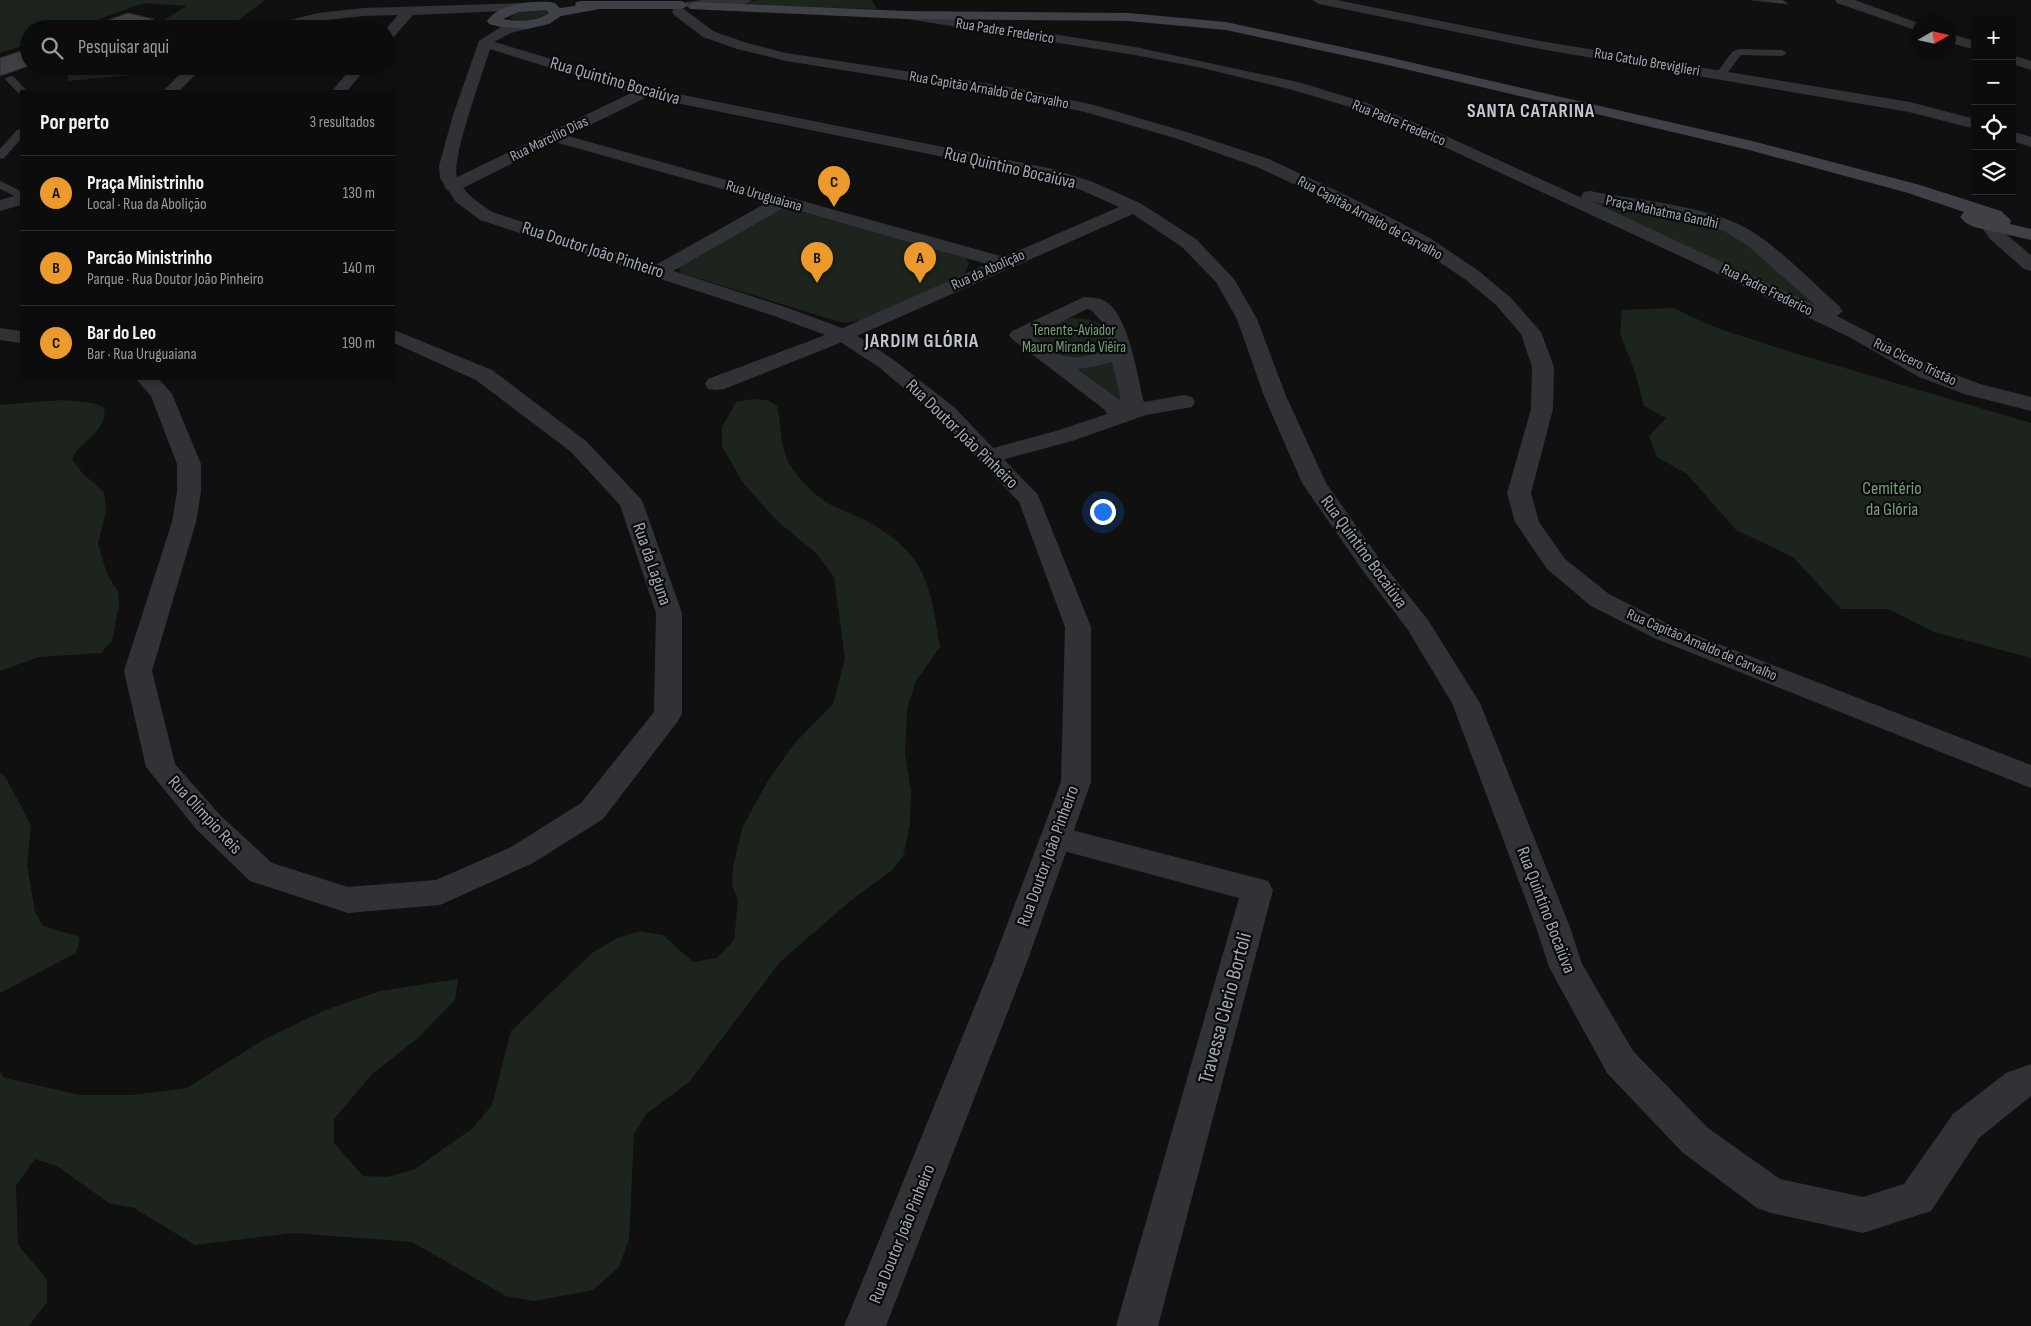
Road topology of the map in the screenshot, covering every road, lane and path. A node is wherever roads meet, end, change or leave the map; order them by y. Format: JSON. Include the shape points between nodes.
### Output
{"nodes":[{"id":1,"x":1319,"y":0,"type":"edge"},
{"id":2,"x":1842,"y":0,"type":"edge"},
{"id":3,"x":741,"y":4,"type":"edge"},
{"id":4,"x":543,"y":5,"type":"edge"},
{"id":5,"x":684,"y":7,"type":"edge"},
{"id":6,"x":463,"y":10,"type":"junction"},
{"id":7,"x":408,"y":12,"type":"junction"},
{"id":8,"x":906,"y":15,"type":"junction"},
{"id":9,"x":306,"y":20,"type":"edge"},
{"id":10,"x":529,"y":24,"type":"junction"},
{"id":11,"x":1911,"y":24,"type":"edge"},
{"id":12,"x":395,"y":27,"type":"edge"},
{"id":13,"x":490,"y":31,"type":"junction"},
{"id":14,"x":1956,"y":40,"type":"edge"},
{"id":15,"x":1971,"y":45,"type":"edge"},
{"id":16,"x":1782,"y":53,"type":"dead end"},
{"id":17,"x":2015,"y":60,"type":"edge"},
{"id":18,"x":2031,"y":66,"type":"edge"},
{"id":19,"x":1721,"y":74,"type":"junction"},
{"id":20,"x":187,"y":75,"type":"edge"},
{"id":21,"x":353,"y":75,"type":"edge"},
{"id":22,"x":10,"y":79,"type":"dead end"},
{"id":23,"x":21,"y":90,"type":"edge"},
{"id":24,"x":171,"y":90,"type":"edge"},
{"id":25,"x":340,"y":90,"type":"edge"},
{"id":26,"x":645,"y":92,"type":"junction"},
{"id":27,"x":1971,"y":123,"type":"edge"},
{"id":28,"x":20,"y":133,"type":"edge"},
{"id":29,"x":554,"y":136,"type":"junction"},
{"id":30,"x":2016,"y":137,"type":"edge"},
{"id":31,"x":2031,"y":142,"type":"edge"},
{"id":32,"x":0,"y":156,"type":"edge"},
{"id":33,"x":0,"y":185,"type":"edge"},
{"id":34,"x":453,"y":186,"type":"junction"},
{"id":35,"x":1548,"y":188,"type":"junction"},
{"id":36,"x":20,"y":195,"type":"edge"},
{"id":37,"x":20,"y":199,"type":"edge"},
{"id":38,"x":783,"y":201,"type":"junction"},
{"id":39,"x":0,"y":206,"type":"edge"},
{"id":40,"x":1134,"y":207,"type":"junction"},
{"id":41,"x":1987,"y":220,"type":"junction"},
{"id":42,"x":2031,"y":233,"type":"edge"},
{"id":43,"x":1003,"y":263,"type":"junction"},
{"id":44,"x":2031,"y":265,"type":"edge"},
{"id":45,"x":659,"y":271,"type":"junction"},
{"id":46,"x":0,"y":334,"type":"edge"},
{"id":47,"x":1858,"y":334,"type":"junction"},
{"id":48,"x":842,"y":335,"type":"junction"},
{"id":49,"x":395,"y":336,"type":"edge"},
{"id":50,"x":20,"y":337,"type":"edge"},
{"id":51,"x":1120,"y":344,"type":"junction"},
{"id":52,"x":1049,"y":358,"type":"junction"},
{"id":53,"x":148,"y":380,"type":"edge"},
{"id":54,"x":716,"y":384,"type":"dead end"},
{"id":55,"x":1184,"y":402,"type":"dead end"},
{"id":56,"x":2031,"y":404,"type":"edge"},
{"id":57,"x":1125,"y":415,"type":"junction"},
{"id":58,"x":990,"y":456,"type":"junction"},
{"id":59,"x":2031,"y":777,"type":"edge"},
{"id":60,"x":1056,"y":838,"type":"junction"},
{"id":61,"x":440,"y":892,"type":"joint"},
{"id":62,"x":2031,"y":1080,"type":"edge"},
{"id":63,"x":865,"y":1326,"type":"edge"},
{"id":64,"x":1137,"y":1326,"type":"edge"}],
"edges":[{"from":1,"to":19,"type":"street","name":"Rua Catulo Breviglieri","via":[[1477,33]]},
{"from":2,"to":11,"type":"street"},
{"from":3,"to":5,"type":"main road"},
{"from":3,"to":8,"type":"main road"},
{"from":4,"to":5,"type":"main road"},
{"from":4,"to":6,"type":"street"},
{"from":4,"to":10,"type":"main road","via":[[552,17]]},
{"from":4,"to":13,"type":"main road","via":[[502,14]]},
{"from":5,"to":59,"type":"street","name":"Rua Capitão Arnaldo de Carvalho","via":[[708,34],[742,46],[786,57],[1018,93],[1088,108],[1184,136],[1263,163],[1423,242],[1481,282],[1531,332],[1543,367],[1542,409],[1520,493],[1527,522],[1556,564],[1600,600],[1663,632]]},
{"from":6,"to":7,"type":"street"},
{"from":6,"to":13,"type":"street","name":"Rua Quintino Bocaiúva","via":[[484,14]]},
{"from":7,"to":9,"type":"street","via":[[364,12]]},
{"from":7,"to":12,"type":"street"},
{"from":8,"to":35,"type":"street","name":"Rua Padre Frederico","via":[[1135,51],[1293,85],[1362,106]]},
{"from":8,"to":41,"type":"main road","via":[[1128,17],[1226,26],[1752,146],[1862,176]]},
{"from":10,"to":13,"type":"street"},
{"from":10,"to":13,"type":"main road","via":[[508,24]]},
{"from":13,"to":26,"type":"street","name":"Rua Quintino Bocaiúva"},
{"from":13,"to":34,"type":"street","via":[[447,166]]},
{"from":14,"to":15,"type":"street"},
{"from":16,"to":19,"type":"lane","via":[[1739,52]]},
{"from":17,"to":18,"type":"street"},
{"from":19,"to":27,"type":"street","name":"Rua Catulo Breviglieri","via":[[1910,107]]},
{"from":20,"to":24,"type":"street"},
{"from":21,"to":25,"type":"street"},
{"from":22,"to":23,"type":"lane"},
{"from":26,"to":29,"type":"street","name":"Rua Marcílio Dias"},
{"from":26,"to":40,"type":"street","name":"Rua Quintino Bocaiúva","via":[[1047,173]]},
{"from":28,"to":32,"type":"lane"},
{"from":29,"to":34,"type":"street","name":"Rua Marcílio Dias"},
{"from":29,"to":38,"type":"street","name":"Rua Uruguaiana"},
{"from":30,"to":31,"type":"street"},
{"from":33,"to":36,"type":"lane"},
{"from":34,"to":45,"type":"street","name":"Rua Doutor João Pinheiro","via":[[462,198],[486,216]]},
{"from":35,"to":47,"type":"street","name":"Rua Padre Frederico"},
{"from":35,"to":47,"type":"street","name":"Praça Mahatma Gandhi","via":[[1696,216],[1730,227],[1755,242]]},
{"from":37,"to":39,"type":"street"},
{"from":38,"to":43,"type":"street","name":"Rua Uruguaiana"},
{"from":38,"to":45,"type":"street"},
{"from":40,"to":43,"type":"street","name":"Rua da Abolição"},
{"from":40,"to":62,"type":"street","name":"Rua Quintino Bocaiúva","via":[[1189,243],[1224,279],[1247,319],[1275,396],[1314,483],[1419,626],[1466,703],[1566,967],[1620,1062],[1695,1140],[1771,1195],[1863,1216],[1917,1198],[1966,1126],[2019,1084]]},
{"from":41,"to":42,"type":"main road"},
{"from":41,"to":44,"type":"street","via":[[1996,235]]},
{"from":43,"to":48,"type":"street","name":"Rua da Abolição"},
{"from":45,"to":48,"type":"street","name":"Rua Doutor João Pinheiro"},
{"from":46,"to":50,"type":"street"},
{"from":47,"to":56,"type":"street","name":"Rua Cícero Tristão","via":[[1927,372],[1972,389]]},
{"from":48,"to":54,"type":"street","name":"Rua da Abolição"},
{"from":48,"to":58,"type":"street","name":"Rua Doutor João Pinheiro","via":[[887,364],[947,413]]},
{"from":49,"to":61,"type":"street","name":"Rua da Laguna","via":[[484,374],[578,446],[631,503],[669,613],[668,714],[592,811],[522,855]]},
{"from":51,"to":52,"type":"street","via":[[1110,354],[1094,360],[1072,362]]},
{"from":51,"to":52,"type":"street","via":[[1110,316],[1097,304],[1084,303],[1019,335]]},
{"from":51,"to":57,"type":"street","via":[[1133,407]]},
{"from":52,"to":57,"type":"street"},
{"from":53,"to":61,"type":"street","name":"Rua Olímpio Reis","via":[[161,394],[189,464],[184,522],[138,671],[161,767],[208,822],[261,872],[348,900]]},
{"from":55,"to":57,"type":"street"},
{"from":57,"to":58,"type":"street"},
{"from":58,"to":60,"type":"street","name":"Rua Doutor João Pinheiro","via":[[1030,500],[1078,627],[1076,782]]},
{"from":60,"to":63,"type":"street","name":"Rua Doutor João Pinheiro"},
{"from":60,"to":64,"type":"street","name":"Travessa Clerio Bortoli","via":[[1257,890]]}]}
